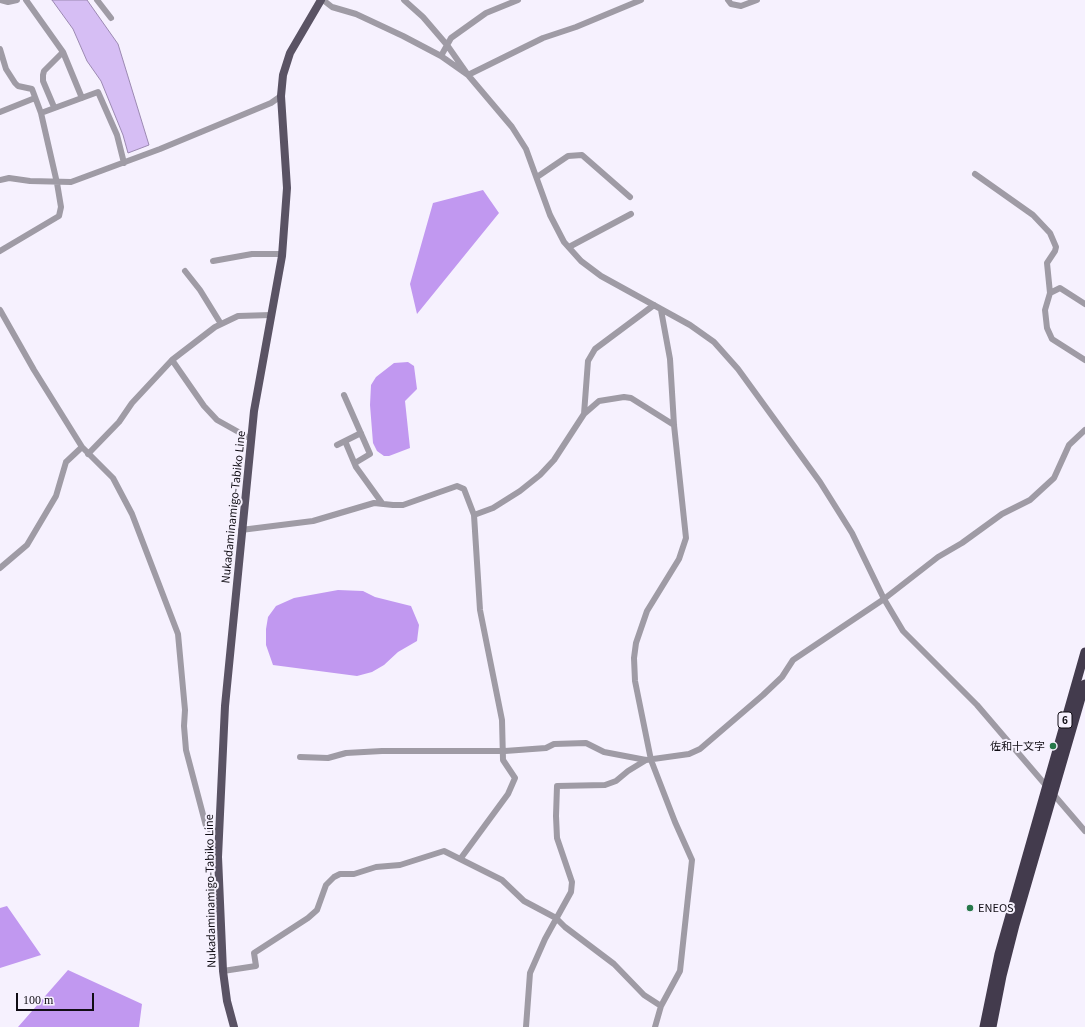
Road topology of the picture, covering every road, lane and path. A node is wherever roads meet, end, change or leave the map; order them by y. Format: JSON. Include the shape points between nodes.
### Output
{"nodes":[{"id":1,"x":0,"y":0,"type":"edge"},
{"id":2,"x":17,"y":0,"type":"edge"},
{"id":3,"x":26,"y":0,"type":"edge"},
{"id":4,"x":97,"y":0,"type":"edge"},
{"id":5,"x":322,"y":0,"type":"edge"},
{"id":6,"x":404,"y":0,"type":"edge"},
{"id":7,"x":518,"y":0,"type":"edge"},
{"id":8,"x":641,"y":0,"type":"edge"},
{"id":9,"x":728,"y":0,"type":"edge"},
{"id":10,"x":757,"y":0,"type":"edge"},
{"id":11,"x":111,"y":18,"type":"dead end"},
{"id":12,"x":447,"y":45,"type":"junction"},
{"id":13,"x":0,"y":49,"type":"edge"},
{"id":14,"x":63,"y":52,"type":"junction"},
{"id":15,"x":441,"y":56,"type":"junction"},
{"id":16,"x":468,"y":75,"type":"junction"},
{"id":17,"x":281,"y":96,"type":"junction"},
{"id":18,"x":35,"y":98,"type":"junction"},
{"id":19,"x":82,"y":98,"type":"junction"},
{"id":20,"x":54,"y":108,"type":"junction"},
{"id":21,"x":0,"y":112,"type":"edge"},
{"id":22,"x":41,"y":113,"type":"junction"},
{"id":23,"x":124,"y":163,"type":"junction"},
{"id":24,"x":975,"y":174,"type":"dead end"},
{"id":25,"x":538,"y":177,"type":"junction"},
{"id":26,"x":0,"y":180,"type":"edge"},
{"id":27,"x":57,"y":182,"type":"junction"},
{"id":28,"x":630,"y":197,"type":"dead end"},
{"id":29,"x":631,"y":214,"type":"dead end"},
{"id":30,"x":569,"y":247,"type":"junction"},
{"id":31,"x":0,"y":251,"type":"edge"},
{"id":32,"x":282,"y":254,"type":"junction"},
{"id":33,"x":213,"y":261,"type":"dead end"},
{"id":34,"x":185,"y":270,"type":"dead end"},
{"id":35,"x":1050,"y":293,"type":"junction"},
{"id":36,"x":1085,"y":304,"type":"edge"},
{"id":37,"x":654,"y":305,"type":"junction"},
{"id":38,"x":0,"y":310,"type":"edge"},
{"id":39,"x":661,"y":310,"type":"junction"},
{"id":40,"x":271,"y":315,"type":"junction"},
{"id":41,"x":220,"y":324,"type":"junction"},
{"id":42,"x":172,"y":360,"type":"junction"},
{"id":43,"x":1085,"y":360,"type":"edge"},
{"id":44,"x":344,"y":395,"type":"dead end"},
{"id":45,"x":584,"y":414,"type":"junction"},
{"id":46,"x":674,"y":425,"type":"junction"},
{"id":47,"x":1085,"y":430,"type":"edge"},
{"id":48,"x":361,"y":433,"type":"junction"},
{"id":49,"x":251,"y":439,"type":"junction"},
{"id":50,"x":346,"y":441,"type":"junction"},
{"id":51,"x":337,"y":445,"type":"dead end"},
{"id":52,"x":82,"y":447,"type":"junction"},
{"id":53,"x":88,"y":454,"type":"junction"},
{"id":54,"x":355,"y":464,"type":"junction"},
{"id":55,"x":382,"y":503,"type":"junction"},
{"id":56,"x":474,"y":515,"type":"junction"},
{"id":57,"x":241,"y":530,"type":"junction"},
{"id":58,"x":0,"y":568,"type":"edge"},
{"id":59,"x":884,"y":599,"type":"junction"},
{"id":60,"x":1085,"y":652,"type":"edge"},
{"id":61,"x":1085,"y":684,"type":"edge"},
{"id":62,"x":502,"y":750,"type":"junction"},
{"id":63,"x":300,"y":757,"type":"dead end"},
{"id":64,"x":649,"y":760,"type":"junction"},
{"id":65,"x":1046,"y":788,"type":"junction"},
{"id":66,"x":1053,"y":795,"type":"junction"},
{"id":67,"x":218,"y":830,"type":"junction"},
{"id":68,"x":1085,"y":831,"type":"edge"},
{"id":69,"x":461,"y":858,"type":"junction"},
{"id":70,"x":556,"y":918,"type":"junction"},
{"id":71,"x":223,"y":971,"type":"junction"},
{"id":72,"x":661,"y":1006,"type":"junction"},
{"id":73,"x":234,"y":1027,"type":"edge"},
{"id":74,"x":526,"y":1027,"type":"edge"},
{"id":75,"x":655,"y":1027,"type":"edge"},
{"id":76,"x":984,"y":1027,"type":"edge"},
{"id":77,"x":992,"y":1027,"type":"edge"}],
"edges":[{"from":1,"to":2,"type":"street"},
{"from":3,"to":14,"type":"street"},
{"from":4,"to":11,"type":"street"},
{"from":5,"to":15,"type":"street","via":[[332,7],[356,14]]},
{"from":5,"to":17,"type":"main road","name":"Nukadaminamigo-Tabiko Line","via":[[290,53],[283,75]]},
{"from":6,"to":12,"type":"street"},
{"from":7,"to":12,"type":"street","via":[[486,13],[450,38]]},
{"from":8,"to":16,"type":"street","via":[[543,38]]},
{"from":9,"to":10,"type":"street","via":[[731,4],[741,6]]},
{"from":12,"to":15,"type":"street"},
{"from":12,"to":16,"type":"street"},
{"from":13,"to":18,"type":"street","via":[[6,69],[15,83],[32,90]]},
{"from":14,"to":19,"type":"street"},
{"from":14,"to":20,"type":"street","via":[[43,75]]},
{"from":15,"to":16,"type":"street"},
{"from":16,"to":25,"type":"street","via":[[512,127],[526,149]]},
{"from":17,"to":23,"type":"street"},
{"from":17,"to":32,"type":"main road","name":"Nukadaminamigo-Tabiko Line","via":[[287,188]]},
{"from":18,"to":21,"type":"street"},
{"from":18,"to":22,"type":"street"},
{"from":19,"to":20,"type":"street"},
{"from":19,"to":23,"type":"street","via":[[98,92],[101,96],[117,135]]},
{"from":20,"to":22,"type":"street"},
{"from":22,"to":27,"type":"street"},
{"from":23,"to":27,"type":"street","via":[[71,182]]},
{"from":24,"to":35,"type":"street","via":[[1033,215],[1050,233],[1056,247],[1047,263]]},
{"from":25,"to":28,"type":"street","via":[[568,156],[582,155]]},
{"from":25,"to":30,"type":"street","via":[[550,215]]},
{"from":26,"to":27,"type":"street","via":[[9,178]]},
{"from":27,"to":31,"type":"street","via":[[61,206],[59,216]]},
{"from":29,"to":30,"type":"street"},
{"from":30,"to":37,"type":"street","via":[[581,261],[601,276]]},
{"from":32,"to":33,"type":"street","via":[[252,254]]},
{"from":32,"to":40,"type":"main road","name":"Nukadaminamigo-Tabiko Line"},
{"from":34,"to":41,"type":"street"},
{"from":35,"to":36,"type":"street","via":[[1060,288]]},
{"from":35,"to":43,"type":"street","via":[[1045,310],[1048,332],[1052,339]]},
{"from":37,"to":39,"type":"street"},
{"from":37,"to":45,"type":"street","via":[[595,349],[588,361]]},
{"from":38,"to":52,"type":"street"},
{"from":39,"to":46,"type":"street","via":[[670,359]]},
{"from":39,"to":59,"type":"street","via":[[714,342],[738,369],[820,482],[852,533]]},
{"from":40,"to":41,"type":"street","via":[[238,316]]},
{"from":40,"to":49,"type":"main road","name":"Nukadaminamigo-Tabiko Line"},
{"from":41,"to":42,"type":"street"},
{"from":42,"to":49,"type":"street","via":[[217,420]]},
{"from":42,"to":53,"type":"street"},
{"from":44,"to":48,"type":"street"},
{"from":45,"to":46,"type":"street","via":[[599,401],[624,397],[631,398]]},
{"from":45,"to":56,"type":"street","via":[[554,460],[540,475],[493,508]]},
{"from":46,"to":64,"type":"street","via":[[686,538],[679,559],[647,611],[636,643],[634,658]]},
{"from":47,"to":59,"type":"street","via":[[1069,445],[1054,478],[1030,500],[1002,514],[938,557]]},
{"from":48,"to":50,"type":"street"},
{"from":48,"to":54,"type":"street","via":[[370,454]]},
{"from":49,"to":57,"type":"main road","name":"Nukadaminamigo-Tabiko Line"},
{"from":50,"to":51,"type":"street"},
{"from":50,"to":54,"type":"street"},
{"from":52,"to":53,"type":"street"},
{"from":52,"to":58,"type":"street","via":[[66,462],[56,496],[27,546]]},
{"from":53,"to":67,"type":"street","via":[[113,478],[132,514],[178,634],[186,750],[206,826],[212,832]]},
{"from":54,"to":55,"type":"street"},
{"from":55,"to":56,"type":"street","via":[[403,505],[461,486]]},
{"from":55,"to":57,"type":"street","via":[[374,503],[313,521]]},
{"from":56,"to":62,"type":"street","via":[[480,610],[502,720]]},
{"from":57,"to":67,"type":"main road","name":"Nukadaminamigo-Tabiko Line","via":[[225,706]]},
{"from":59,"to":64,"type":"street","via":[[793,660],[782,677],[700,749],[689,754]]},
{"from":59,"to":65,"type":"street","via":[[903,631],[977,705]]},
{"from":60,"to":65,"type":"highway","number":"6"},
{"from":61,"to":66,"type":"highway","number":"6"},
{"from":62,"to":63,"type":"street","via":[[382,751],[346,753],[328,758]]},
{"from":62,"to":64,"type":"street","via":[[586,743],[604,752]]},
{"from":62,"to":69,"type":"street","via":[[503,760],[515,778],[513,784]]},
{"from":64,"to":70,"type":"street","via":[[605,785],[557,786],[557,838],[572,882],[571,892]]},
{"from":64,"to":72,"type":"street","via":[[692,860],[680,971]]},
{"from":65,"to":66,"type":"street"},
{"from":65,"to":76,"type":"highway","number":"6","via":[[1000,954]]},
{"from":66,"to":68,"type":"street"},
{"from":66,"to":77,"type":"highway","number":"6","via":[[1015,925]]},
{"from":67,"to":71,"type":"main road","name":"Nukadaminamigo-Tabiko Line"},
{"from":69,"to":70,"type":"street","via":[[466,863],[502,880],[524,901]]},
{"from":69,"to":71,"type":"street","via":[[444,851],[400,864],[376,867],[354,874],[340,874],[326,886],[317,910],[254,953],[256,966]]},
{"from":70,"to":72,"type":"street","via":[[614,964],[644,995]]},
{"from":70,"to":74,"type":"street","via":[[530,973]]},
{"from":71,"to":73,"type":"main road","name":"Nukadaminamigo-Tabiko Line"},
{"from":72,"to":75,"type":"street"}]}
